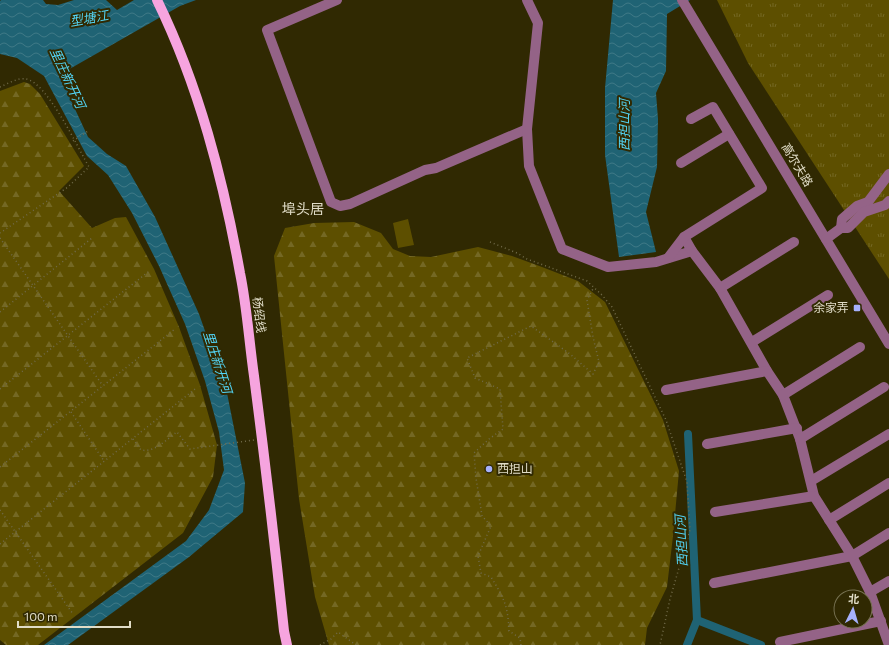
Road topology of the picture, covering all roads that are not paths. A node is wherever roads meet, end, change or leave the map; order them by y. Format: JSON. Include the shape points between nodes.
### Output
{"nodes":[{"id":1,"x":157,"y":0,"type":"edge"},
{"id":2,"x":337,"y":0,"type":"edge"},
{"id":3,"x":527,"y":0,"type":"edge"},
{"id":4,"x":682,"y":0,"type":"edge"},
{"id":5,"x":691,"y":119,"type":"dead end"},
{"id":6,"x":527,"y":129,"type":"junction"},
{"id":7,"x":729,"y":134,"type":"junction"},
{"id":8,"x":682,"y":163,"type":"dead end"},
{"id":9,"x":889,"y":174,"type":"edge"},
{"id":10,"x":889,"y":201,"type":"edge"},
{"id":11,"x":841,"y":228,"type":"junction"},
{"id":12,"x":684,"y":237,"type":"junction"},
{"id":13,"x":826,"y":239,"type":"junction"},
{"id":14,"x":794,"y":242,"type":"dead end"},
{"id":15,"x":692,"y":251,"type":"junction"},
{"id":16,"x":668,"y":258,"type":"junction"},
{"id":17,"x":720,"y":288,"type":"junction"},
{"id":18,"x":828,"y":295,"type":"dead end"},
{"id":19,"x":752,"y":342,"type":"junction"},
{"id":20,"x":889,"y":344,"type":"edge"},
{"id":21,"x":860,"y":348,"type":"dead end"},
{"id":22,"x":767,"y":371,"type":"junction"},
{"id":23,"x":884,"y":387,"type":"dead end"},
{"id":24,"x":666,"y":390,"type":"dead end"},
{"id":25,"x":783,"y":395,"type":"junction"},
{"id":26,"x":797,"y":428,"type":"junction"},
{"id":27,"x":889,"y":434,"type":"edge"},
{"id":28,"x":800,"y":439,"type":"junction"},
{"id":29,"x":707,"y":444,"type":"dead end"},
{"id":30,"x":811,"y":481,"type":"junction"},
{"id":31,"x":889,"y":483,"type":"edge"},
{"id":32,"x":814,"y":496,"type":"junction"},
{"id":33,"x":715,"y":512,"type":"dead end"},
{"id":34,"x":829,"y":520,"type":"junction"},
{"id":35,"x":889,"y":533,"type":"edge"},
{"id":36,"x":852,"y":556,"type":"junction"},
{"id":37,"x":889,"y":581,"type":"edge"},
{"id":38,"x":714,"y":583,"type":"dead end"},
{"id":39,"x":868,"y":589,"type":"edge"},
{"id":40,"x":873,"y":590,"type":"edge"},
{"id":41,"x":873,"y":601,"type":"edge"},
{"id":42,"x":880,"y":622,"type":"junction"},
{"id":43,"x":887,"y":632,"type":"edge"},
{"id":44,"x":780,"y":642,"type":"dead end"},
{"id":45,"x":287,"y":645,"type":"edge"},
{"id":46,"x":888,"y":645,"type":"edge"}],
"edges":[{"from":1,"to":45,"type":"main road","name":"杨绍线","via":[[193,83],[218,166],[241,273]]},
{"from":2,"to":6,"type":"street","via":[[267,30],[331,202],[340,206],[350,204],[425,170],[436,168]]},
{"from":3,"to":6,"type":"street","via":[[538,23]]},
{"from":4,"to":13,"type":"street","name":"高尔夫路"},
{"from":5,"to":7,"type":"street","via":[[713,107]]},
{"from":6,"to":16,"type":"street","via":[[529,166],[562,249],[608,267],[656,262]]},
{"from":7,"to":8,"type":"street"},
{"from":7,"to":12,"type":"street","via":[[762,188]]},
{"from":9,"to":11,"type":"street","via":[[868,202],[857,206],[842,219]]},
{"from":10,"to":11,"type":"street","via":[[885,205],[864,212],[848,228]]},
{"from":11,"to":13,"type":"street"},
{"from":12,"to":15,"type":"street"},
{"from":12,"to":16,"type":"street"},
{"from":13,"to":20,"type":"street","name":"高尔夫路"},
{"from":14,"to":17,"type":"street"},
{"from":15,"to":16,"type":"street"},
{"from":15,"to":17,"type":"street"},
{"from":17,"to":19,"type":"street"},
{"from":18,"to":19,"type":"street"},
{"from":19,"to":22,"type":"street"},
{"from":21,"to":25,"type":"street"},
{"from":22,"to":24,"type":"street"},
{"from":22,"to":25,"type":"street"},
{"from":23,"to":28,"type":"street"},
{"from":25,"to":26,"type":"street"},
{"from":26,"to":28,"type":"street"},
{"from":26,"to":29,"type":"street"},
{"from":27,"to":30,"type":"street"},
{"from":28,"to":30,"type":"street"},
{"from":30,"to":32,"type":"street"},
{"from":31,"to":34,"type":"street"},
{"from":32,"to":33,"type":"street"},
{"from":32,"to":34,"type":"street"},
{"from":34,"to":36,"type":"street"},
{"from":35,"to":36,"type":"street"},
{"from":36,"to":38,"type":"street"},
{"from":36,"to":39,"type":"street"},
{"from":37,"to":40,"type":"street"},
{"from":41,"to":42,"type":"street"},
{"from":42,"to":43,"type":"street"},
{"from":42,"to":44,"type":"street"},
{"from":43,"to":46,"type":"street"}]}
